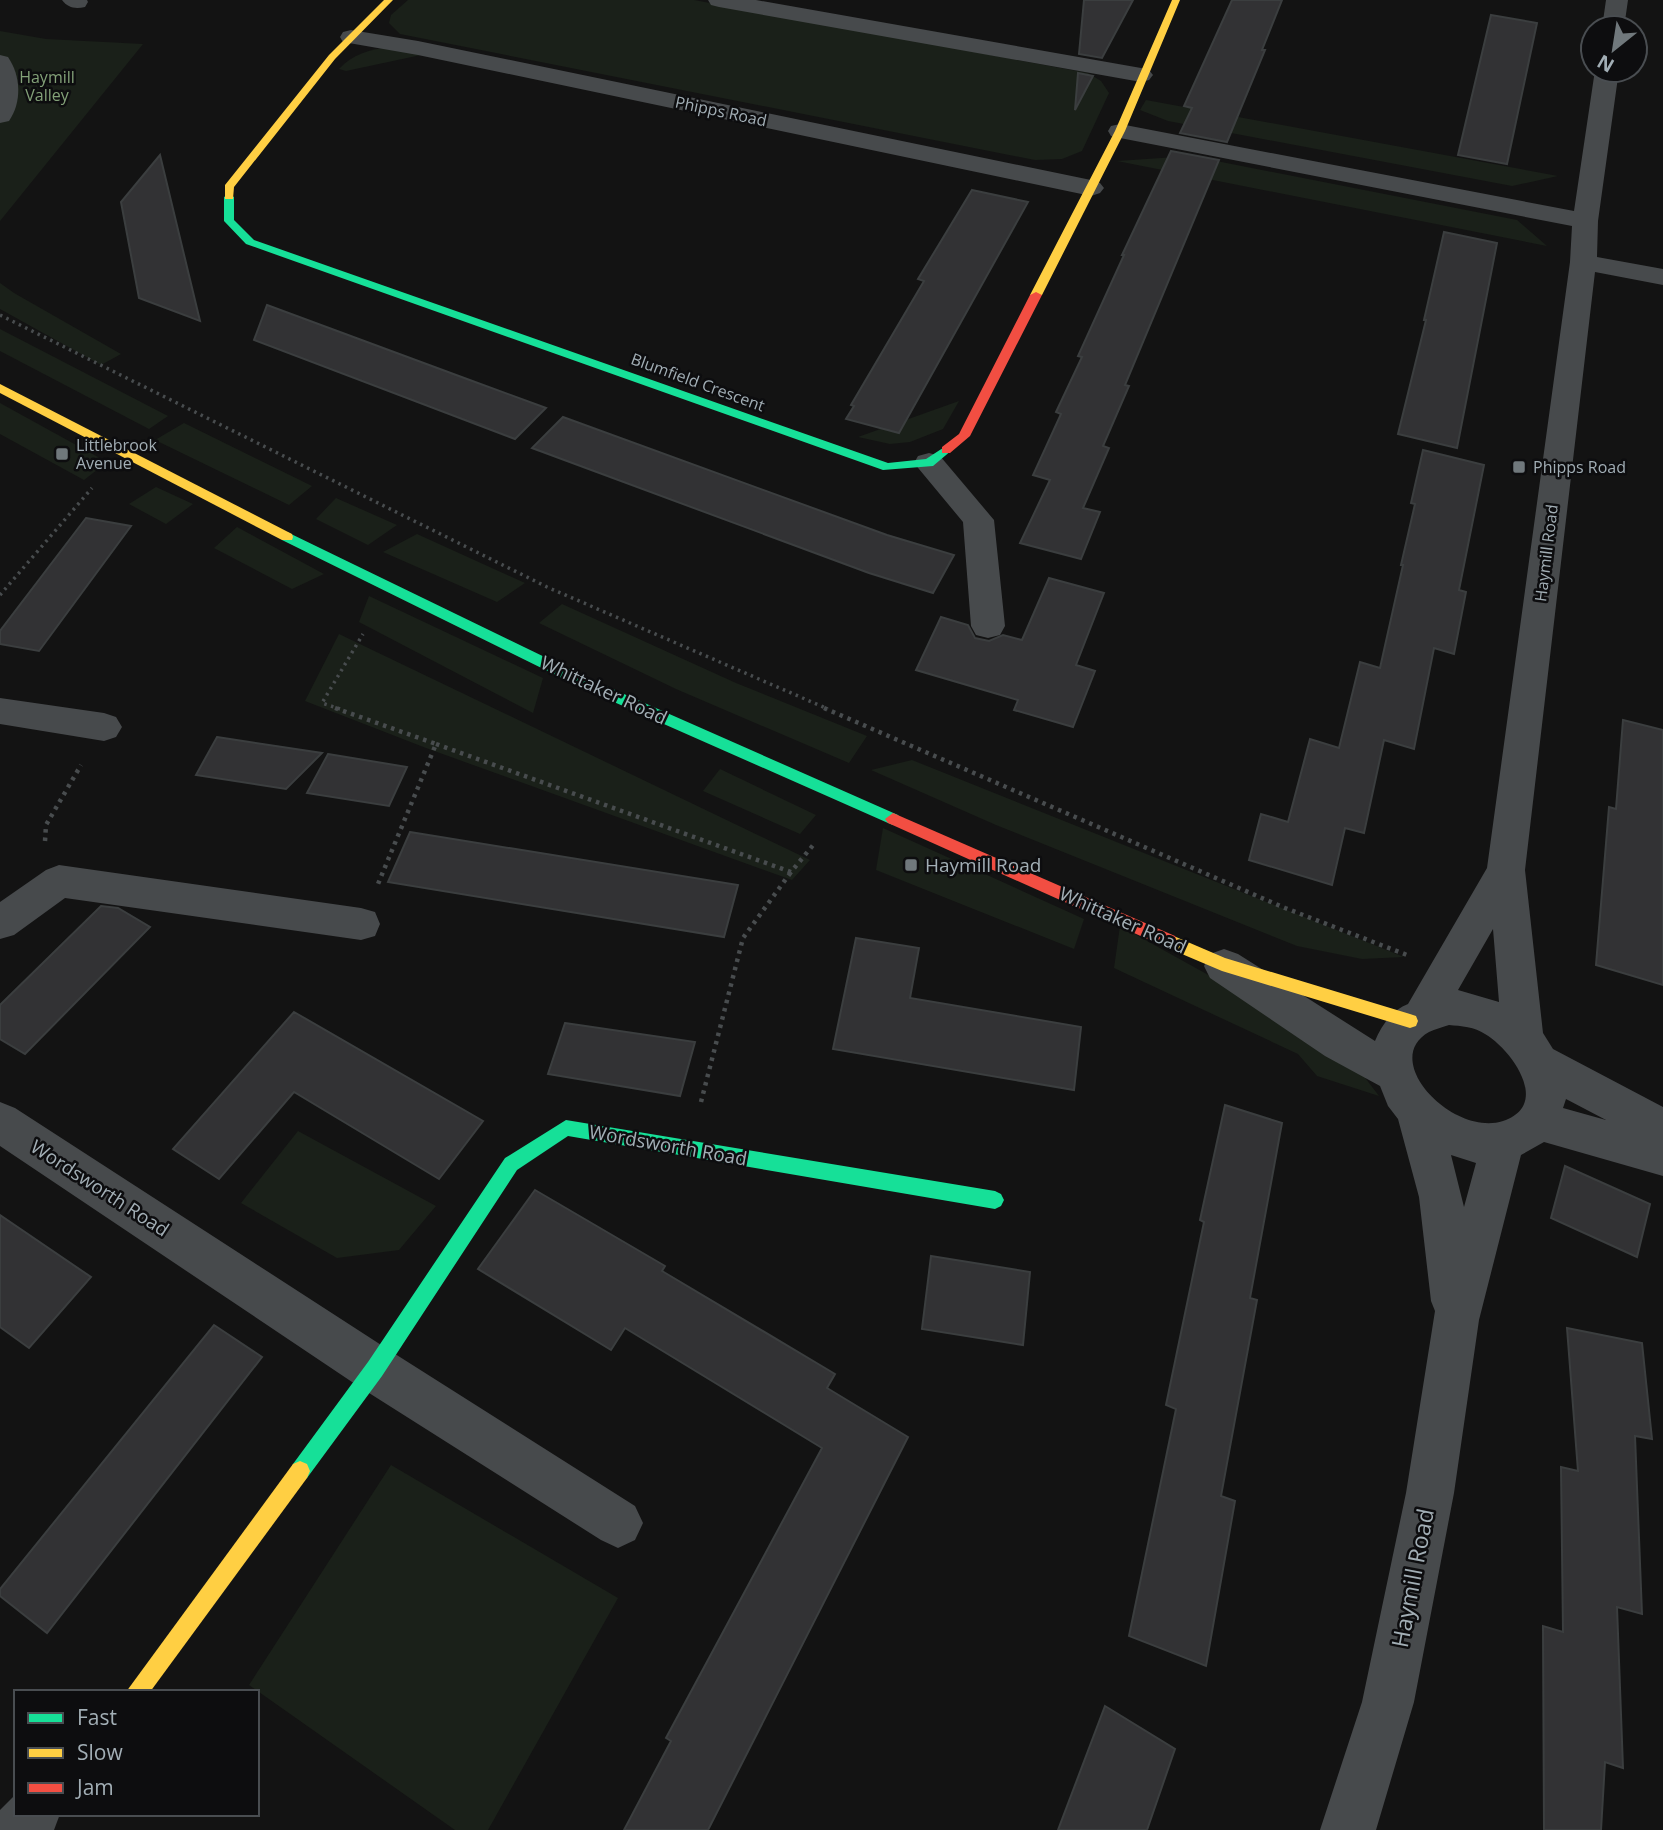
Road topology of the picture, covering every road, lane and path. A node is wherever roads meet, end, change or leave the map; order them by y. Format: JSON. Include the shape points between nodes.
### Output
{"nodes":[{"id":1,"x":389,"y":0,"type":"edge"},
{"id":2,"x":719,"y":0,"type":"edge"},
{"id":3,"x":1175,"y":0,"type":"edge"},
{"id":4,"x":352,"y":37,"type":"junction"},
{"id":5,"x":0,"y":62,"type":"edge"},
{"id":6,"x":1141,"y":75,"type":"junction"},
{"id":7,"x":1605,"y":84,"type":"edge"},
{"id":8,"x":0,"y":116,"type":"edge"},
{"id":9,"x":1120,"y":131,"type":"junction"},
{"id":10,"x":1091,"y":188,"type":"junction"},
{"id":11,"x":1585,"y":221,"type":"junction"},
{"id":12,"x":1583,"y":262,"type":"junction"},
{"id":13,"x":1663,"y":277,"type":"edge"},
{"id":14,"x":0,"y":315,"type":"edge"},
{"id":15,"x":0,"y":388,"type":"edge"},
{"id":16,"x":929,"y":463,"type":"junction"},
{"id":17,"x":92,"y":488,"type":"dead end"},
{"id":18,"x":0,"y":595,"type":"edge"},
{"id":19,"x":988,"y":626,"type":"dead end"},
{"id":20,"x":363,"y":634,"type":"dead end"},
{"id":21,"x":0,"y":711,"type":"edge"},
{"id":22,"x":104,"y":727,"type":"joint"},
{"id":23,"x":436,"y":744,"type":"junction"},
{"id":24,"x":46,"y":825,"type":"dead end"},
{"id":25,"x":814,"y":844,"type":"dead end"},
{"id":26,"x":1506,"y":870,"type":"junction"},
{"id":27,"x":790,"y":872,"type":"junction"},
{"id":28,"x":0,"y":923,"type":"edge"},
{"id":29,"x":361,"y":924,"type":"joint"},
{"id":30,"x":1222,"y":964,"type":"junction"},
{"id":31,"x":1450,"y":971,"type":"junction"},
{"id":32,"x":1418,"y":1016,"type":"junction"},
{"id":33,"x":1531,"y":1051,"type":"junction"},
{"id":34,"x":1394,"y":1073,"type":"junction"},
{"id":35,"x":1417,"y":1111,"type":"junction"},
{"id":36,"x":0,"y":1122,"type":"edge"},
{"id":37,"x":1663,"y":1129,"type":"edge"},
{"id":38,"x":1521,"y":1131,"type":"junction"},
{"id":39,"x":689,"y":1149,"type":"junction"},
{"id":40,"x":1663,"y":1156,"type":"edge"},
{"id":41,"x":995,"y":1200,"type":"dead end"},
{"id":42,"x":1456,"y":1320,"type":"junction"},
{"id":43,"x":375,"y":1369,"type":"junction"},
{"id":44,"x":618,"y":1523,"type":"dead end"},
{"id":45,"x":138,"y":1690,"type":"edge"},
{"id":46,"x":31,"y":1816,"type":"edge"},
{"id":47,"x":19,"y":1830,"type":"edge"},
{"id":48,"x":1348,"y":1830,"type":"edge"}],
"edges":[{"from":1,"to":4,"type":"street","name":"Blumfield Crescent"},
{"from":2,"to":6,"type":"street"},
{"from":3,"to":6,"type":"street"},
{"from":4,"to":10,"type":"street","name":"Phipps Road"},
{"from":4,"to":16,"type":"street","name":"Blumfield Crescent","via":[[229,187],[229,221],[250,242],[887,467]]},
{"from":5,"to":8,"type":"street","via":[[8,82]]},
{"from":6,"to":9,"type":"street"},
{"from":7,"to":11,"type":"street","name":"Haymill Road"},
{"from":9,"to":10,"type":"street"},
{"from":9,"to":11,"type":"street"},
{"from":10,"to":16,"type":"street","via":[[964,436]]},
{"from":11,"to":12,"type":"street","name":"Haymill Road"},
{"from":12,"to":13,"type":"street"},
{"from":12,"to":26,"type":"street","name":"Haymill Road"},
{"from":14,"to":31,"type":"path","via":[[547,587],[1285,908]]},
{"from":15,"to":30,"type":"street","name":"Whittaker Road","via":[[215,502],[585,683]]},
{"from":16,"to":19,"type":"street","via":[[978,520]]},
{"from":17,"to":18,"type":"path"},
{"from":20,"to":23,"type":"path","via":[[321,703]]},
{"from":21,"to":22,"type":"street"},
{"from":22,"to":24,"type":"path"},
{"from":23,"to":27,"type":"path"},
{"from":23,"to":29,"type":"path"},
{"from":25,"to":27,"type":"path"},
{"from":26,"to":31,"type":"street","name":"Haymill Road"},
{"from":26,"to":33,"type":"street","name":"Haymill Road"},
{"from":27,"to":39,"type":"path","via":[[743,938]]},
{"from":28,"to":29,"type":"street","via":[[59,880]]},
{"from":30,"to":32,"type":"street","name":"Whittaker Road"},
{"from":30,"to":34,"type":"street","name":"Whittaker Road","via":[[1339,1043]]},
{"from":31,"to":32,"type":"street","name":"Haymill Road"},
{"from":32,"to":33,"type":"street","via":[[1449,1007],[1475,1010],[1501,1022]]},
{"from":32,"to":34,"type":"street","name":"Haymill Road","via":[[1398,1035],[1392,1052]]},
{"from":33,"to":37,"type":"street"},
{"from":33,"to":38,"type":"street","name":"Haymill Road","via":[[1546,1084],[1545,1103]]},
{"from":34,"to":35,"type":"street","name":"Haymill Road","via":[[1402,1093]]},
{"from":35,"to":38,"type":"street","name":"Haymill Road","via":[[1458,1138],[1482,1143]]},
{"from":35,"to":42,"type":"street","name":"Haymill Road","via":[[1441,1197]]},
{"from":36,"to":43,"type":"street","name":"Wordsworth Road"},
{"from":38,"to":40,"type":"street"},
{"from":38,"to":42,"type":"street","name":"Haymill Road"},
{"from":39,"to":41,"type":"street","name":"Wordsworth Road"},
{"from":39,"to":43,"type":"street","name":"Wordsworth Road","via":[[566,1128],[511,1164]]},
{"from":42,"to":48,"type":"street","name":"Haymill Road","via":[[1430,1493],[1388,1702]]},
{"from":43,"to":44,"type":"street","name":"Wordsworth Road"},
{"from":43,"to":45,"type":"street","name":"Wordsworth Road"},
{"from":46,"to":47,"type":"street"}]}
